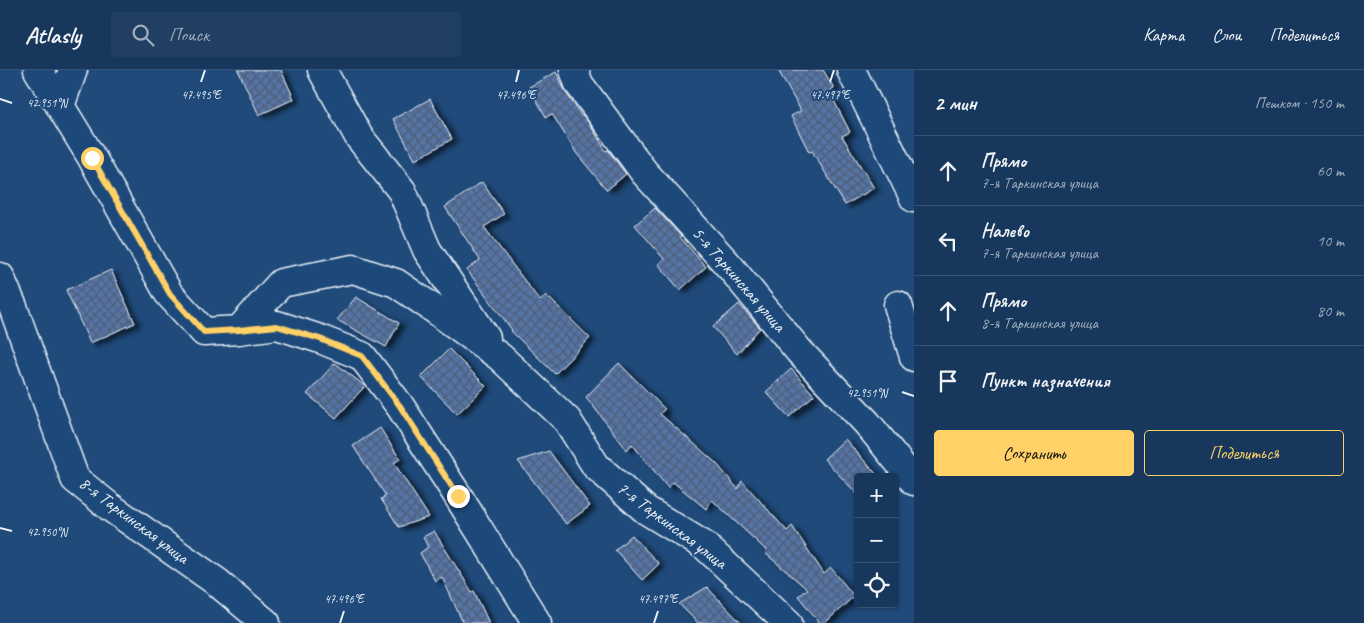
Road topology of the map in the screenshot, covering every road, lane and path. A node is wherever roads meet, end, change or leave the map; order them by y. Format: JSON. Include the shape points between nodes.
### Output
{"nodes":[{"id":1,"x":38,"y":70,"type":"edge"},
{"id":2,"x":73,"y":70,"type":"edge"},
{"id":3,"x":322,"y":70,"type":"edge"},
{"id":4,"x":574,"y":70,"type":"edge"},
{"id":5,"x":851,"y":70,"type":"edge"},
{"id":6,"x":60,"y":106,"type":"junction"},
{"id":7,"x":914,"y":198,"type":"edge"},
{"id":8,"x":0,"y":276,"type":"edge"},
{"id":9,"x":898,"y":305,"type":"dead end"},
{"id":10,"x":239,"y":330,"type":"junction"},
{"id":11,"x":914,"y":357,"type":"edge"},
{"id":12,"x":500,"y":358,"type":"junction"},
{"id":13,"x":914,"y":481,"type":"edge"},
{"id":14,"x":266,"y":623,"type":"edge"},
{"id":15,"x":537,"y":623,"type":"edge"},
{"id":16,"x":788,"y":623,"type":"edge"}],
"edges":[{"from":1,"to":6,"type":"street"},
{"from":2,"to":6,"type":"street"},
{"from":3,"to":12,"type":"street","name":"7-я Таркинская улица","via":[[359,137],[402,191],[427,250]]},
{"from":4,"to":13,"type":"street","name":"5-я Таркинская улица","via":[[579,84],[644,172],[732,268],[799,351],[867,423]]},
{"from":5,"to":7,"type":"street"},
{"from":6,"to":10,"type":"street","via":[[170,294],[204,332]]},
{"from":8,"to":14,"type":"street","name":"8-я Таркинская улица","via":[[75,479],[218,582]]},
{"from":9,"to":11,"type":"street"},
{"from":10,"to":12,"type":"street","name":"7-я Таркинская улица","via":[[281,283],[353,270],[396,283]]},
{"from":10,"to":15,"type":"street","via":[[277,326],[362,356],[416,430]]},
{"from":12,"to":16,"type":"street","name":"7-я Таркинская улица","via":[[567,420],[596,466],[646,510],[705,546]]}]}
